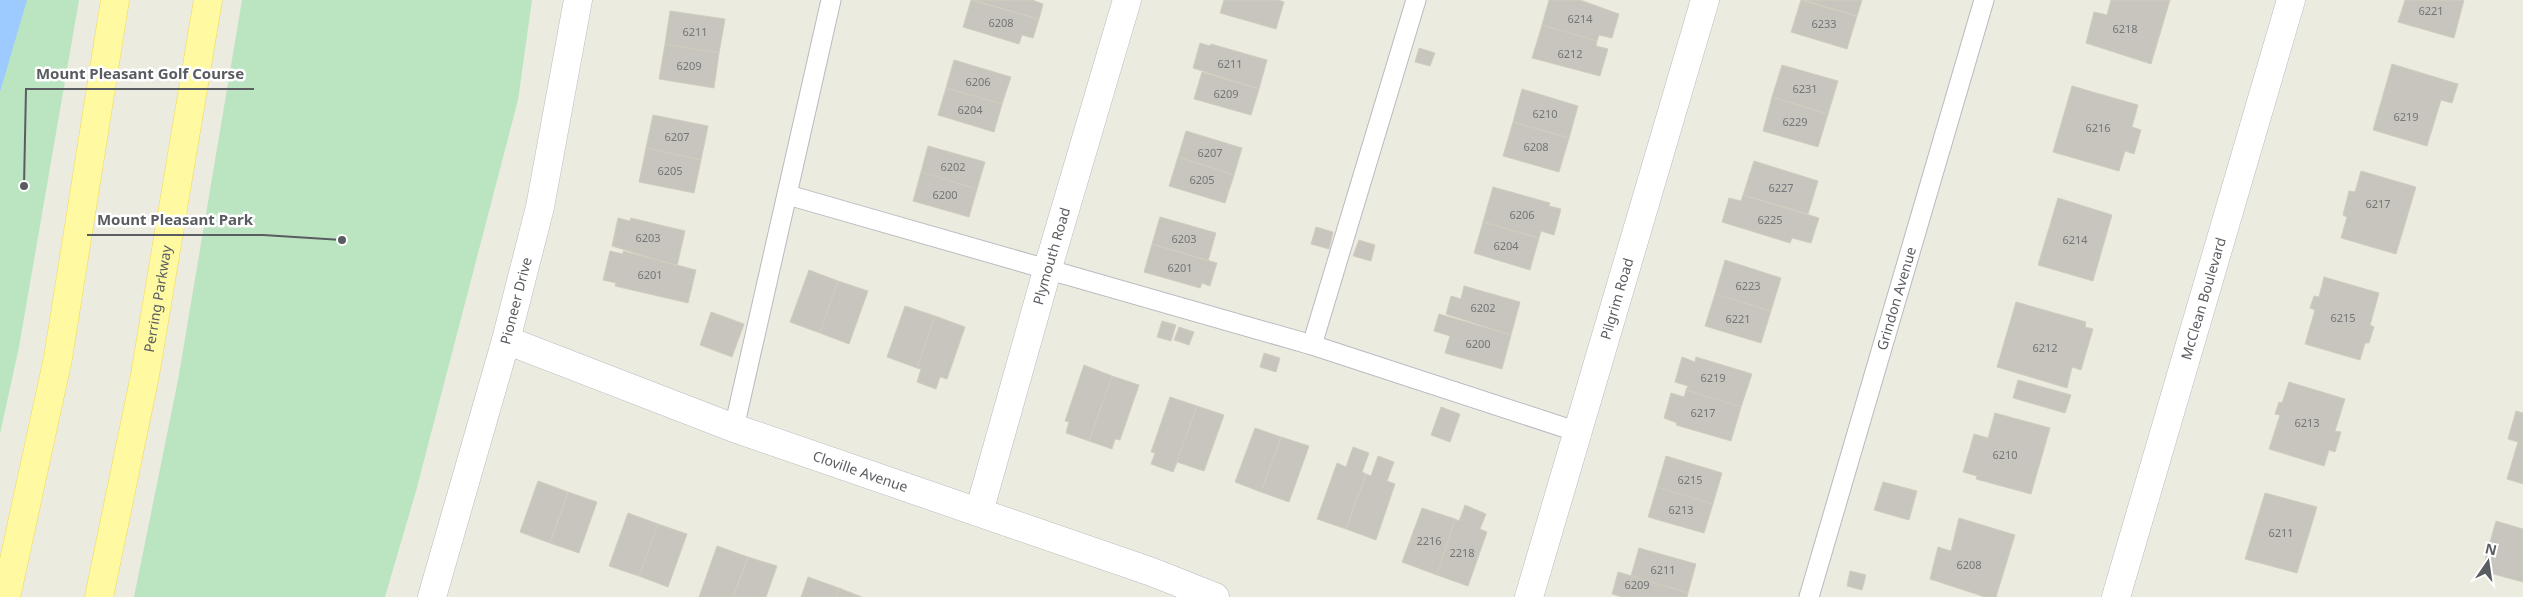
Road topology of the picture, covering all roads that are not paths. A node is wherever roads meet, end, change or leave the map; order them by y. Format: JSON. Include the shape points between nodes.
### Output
{"nodes":[{"id":1,"x":114,"y":0,"type":"edge"},
{"id":2,"x":208,"y":0,"type":"edge"},
{"id":3,"x":578,"y":0,"type":"edge"},
{"id":4,"x":830,"y":0,"type":"edge"},
{"id":5,"x":1126,"y":0,"type":"edge"},
{"id":6,"x":1416,"y":0,"type":"edge"},
{"id":7,"x":1705,"y":0,"type":"edge"},
{"id":8,"x":1984,"y":0,"type":"edge"},
{"id":9,"x":2291,"y":0,"type":"edge"},
{"id":10,"x":788,"y":195,"type":"junction"},
{"id":11,"x":1046,"y":271,"type":"junction"},
{"id":12,"x":506,"y":340,"type":"junction"},
{"id":13,"x":1312,"y":345,"type":"junction"},
{"id":14,"x":734,"y":428,"type":"junction"},
{"id":15,"x":1578,"y":432,"type":"junction"},
{"id":16,"x":979,"y":512,"type":"junction"},
{"id":17,"x":6,"y":597,"type":"edge"},
{"id":18,"x":99,"y":597,"type":"edge"},
{"id":19,"x":432,"y":597,"type":"edge"},
{"id":20,"x":1215,"y":597,"type":"edge"},
{"id":21,"x":1529,"y":597,"type":"edge"},
{"id":22,"x":1809,"y":597,"type":"edge"},
{"id":23,"x":2116,"y":597,"type":"edge"}],
"edges":[{"from":1,"to":17,"type":"main road","via":[[58,358]]},
{"from":2,"to":18,"type":"main road","name":"Perring Parkway","via":[[145,375]]},
{"from":3,"to":12,"type":"street","name":"Pioneer Drive","via":[[540,207]]},
{"from":4,"to":10,"type":"lane"},
{"from":5,"to":11,"type":"street","name":"Plymouth Road"},
{"from":6,"to":13,"type":"lane"},
{"from":7,"to":15,"type":"street","name":"Pilgrim Road"},
{"from":8,"to":22,"type":"lane","name":"Grindon Avenue"},
{"from":9,"to":23,"type":"street","name":"McClean Boulevard"},
{"from":10,"to":11,"type":"lane"},
{"from":10,"to":14,"type":"lane"},
{"from":11,"to":13,"type":"lane"},
{"from":11,"to":16,"type":"street","name":"Plymouth Road"},
{"from":12,"to":14,"type":"street","name":"Cloville Avenue"},
{"from":12,"to":19,"type":"street","name":"Pioneer Drive"},
{"from":13,"to":15,"type":"lane"},
{"from":14,"to":16,"type":"street","name":"Cloville Avenue"},
{"from":15,"to":21,"type":"street","name":"Pilgrim Road"},
{"from":16,"to":20,"type":"street","name":"Cloville Avenue"}]}
